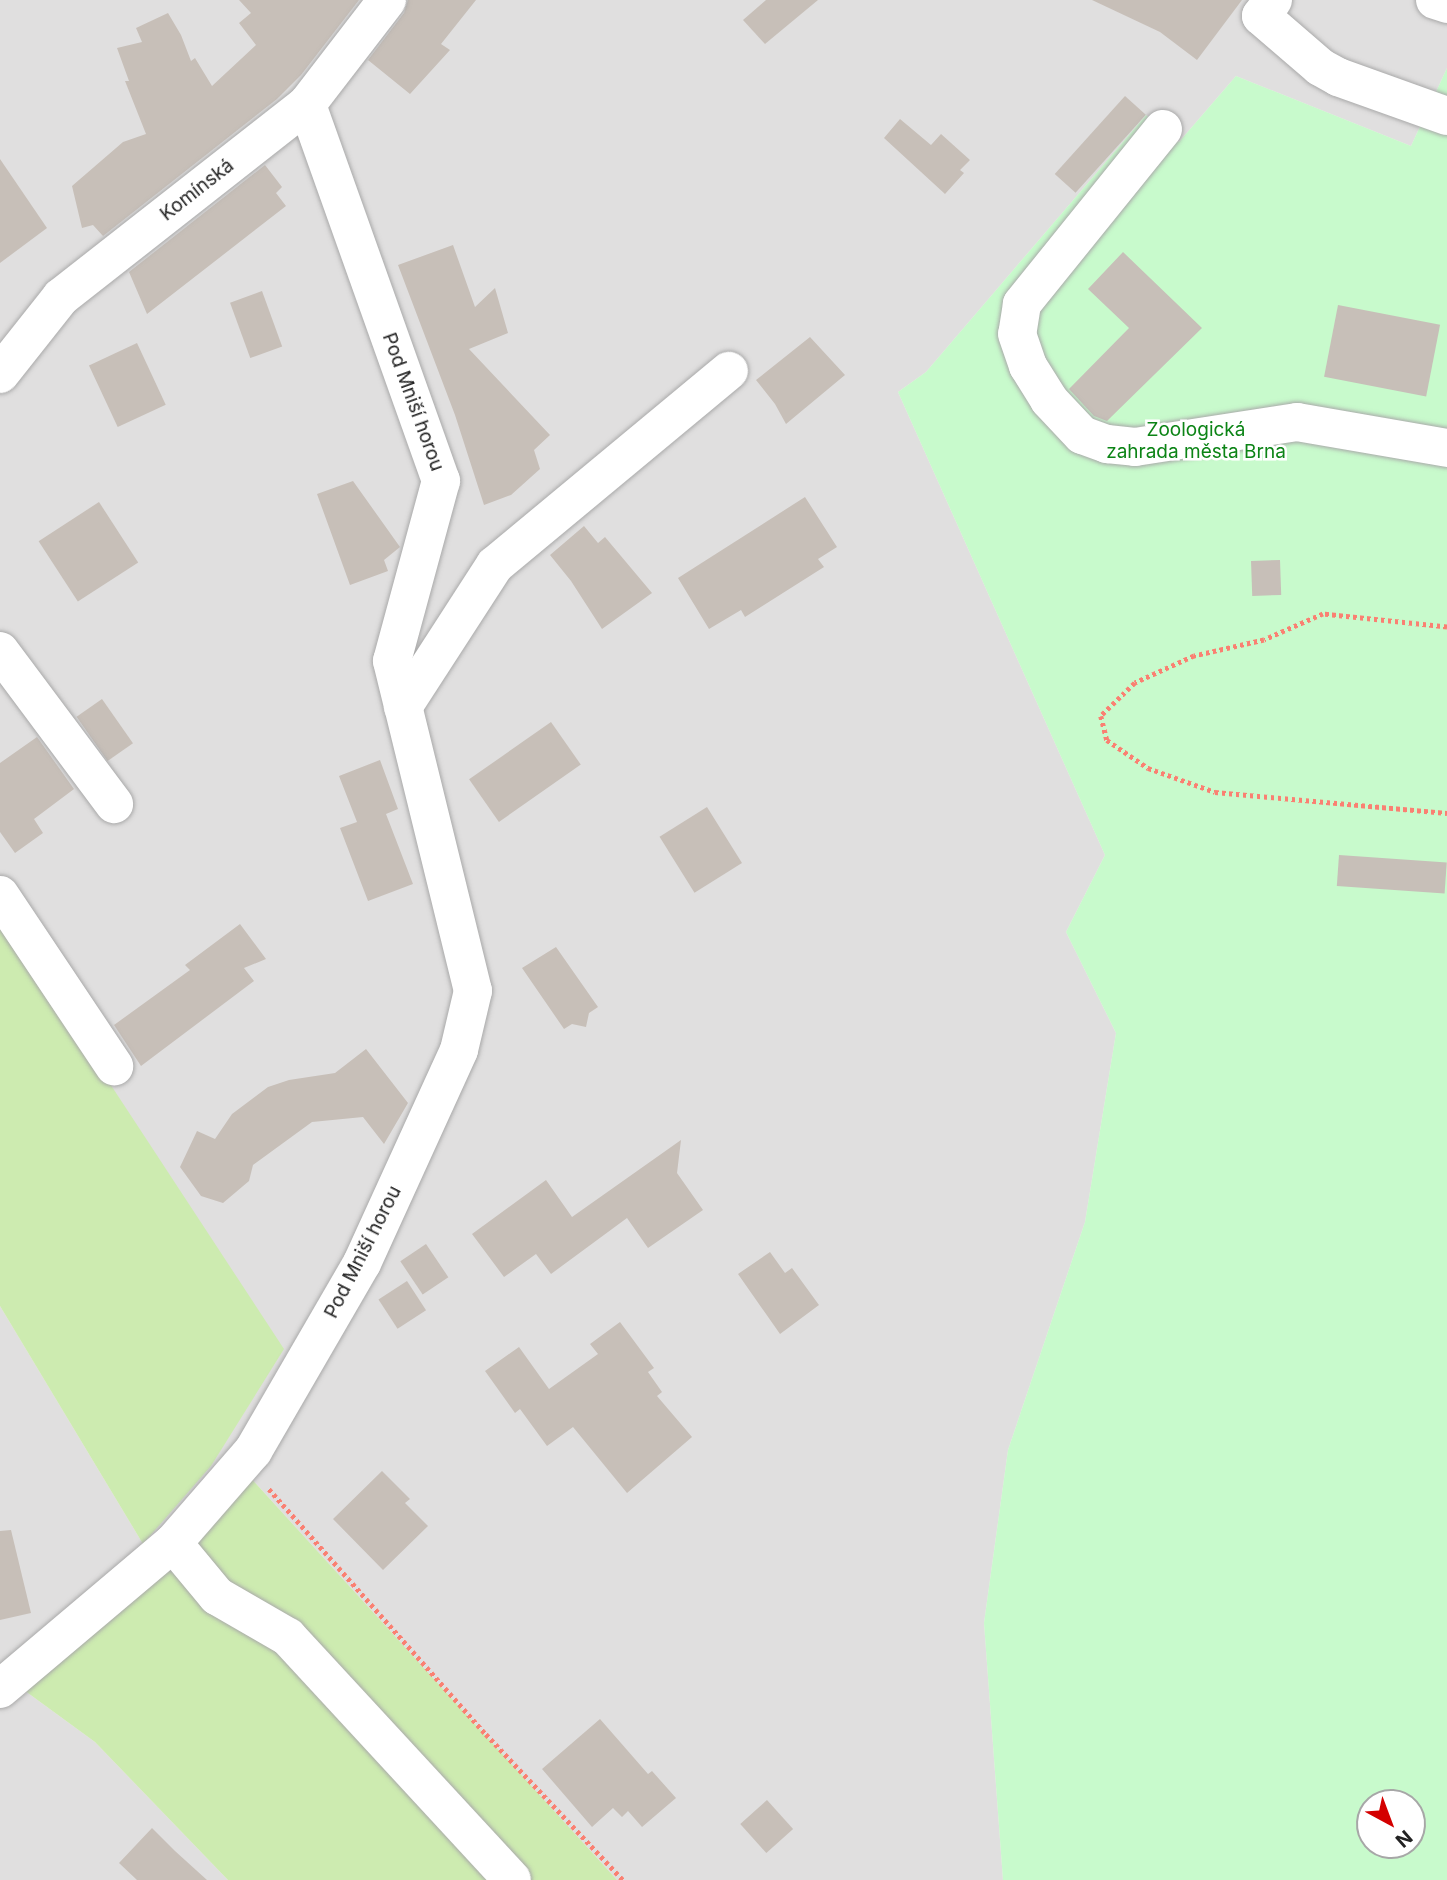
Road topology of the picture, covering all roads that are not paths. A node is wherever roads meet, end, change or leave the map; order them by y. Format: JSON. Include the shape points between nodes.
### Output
{"nodes":[{"id":1,"x":387,"y":0,"type":"edge"},
{"id":2,"x":1273,"y":0,"type":"edge"},
{"id":3,"x":1435,"y":0,"type":"edge"},
{"id":4,"x":1447,"y":4,"type":"edge"},
{"id":5,"x":307,"y":104,"type":"junction"},
{"id":6,"x":1447,"y":116,"type":"edge"},
{"id":7,"x":1163,"y":128,"type":"dead end"},
{"id":8,"x":729,"y":371,"type":"dead end"},
{"id":9,"x":0,"y":374,"type":"edge"},
{"id":10,"x":1447,"y":448,"type":"edge"},
{"id":11,"x":0,"y":651,"type":"edge"},
{"id":12,"x":403,"y":707,"type":"junction"},
{"id":13,"x":114,"y":804,"type":"dead end"},
{"id":14,"x":0,"y":895,"type":"edge"},
{"id":15,"x":114,"y":1066,"type":"dead end"},
{"id":16,"x":173,"y":1544,"type":"junction"},
{"id":17,"x":0,"y":1689,"type":"edge"},
{"id":18,"x":512,"y":1880,"type":"edge"}],
"edges":[{"from":1,"to":5,"type":"street","name":"Komínská"},
{"from":2,"to":6,"type":"street","via":[[1261,16],[1320,67]]},
{"from":3,"to":4,"type":"street"},
{"from":5,"to":9,"type":"street","name":"Komínská","via":[[61,297]]},
{"from":5,"to":12,"type":"street","name":"Pod Mniší horou","via":[[441,481],[392,661]]},
{"from":7,"to":10,"type":"street","via":[[1023,304],[1017,334],[1028,366],[1049,400],[1082,435],[1107,444],[1135,447],[1297,422]]},
{"from":8,"to":12,"type":"street","via":[[495,565]]},
{"from":11,"to":13,"type":"street"},
{"from":12,"to":16,"type":"street","name":"Pod Mniší horou","via":[[473,991],[459,1050],[362,1263],[244,1462]]},
{"from":14,"to":15,"type":"street"},
{"from":16,"to":17,"type":"street","name":"Pod Mniší horou"},
{"from":16,"to":18,"type":"street","via":[[217,1596],[288,1637]]}]}
